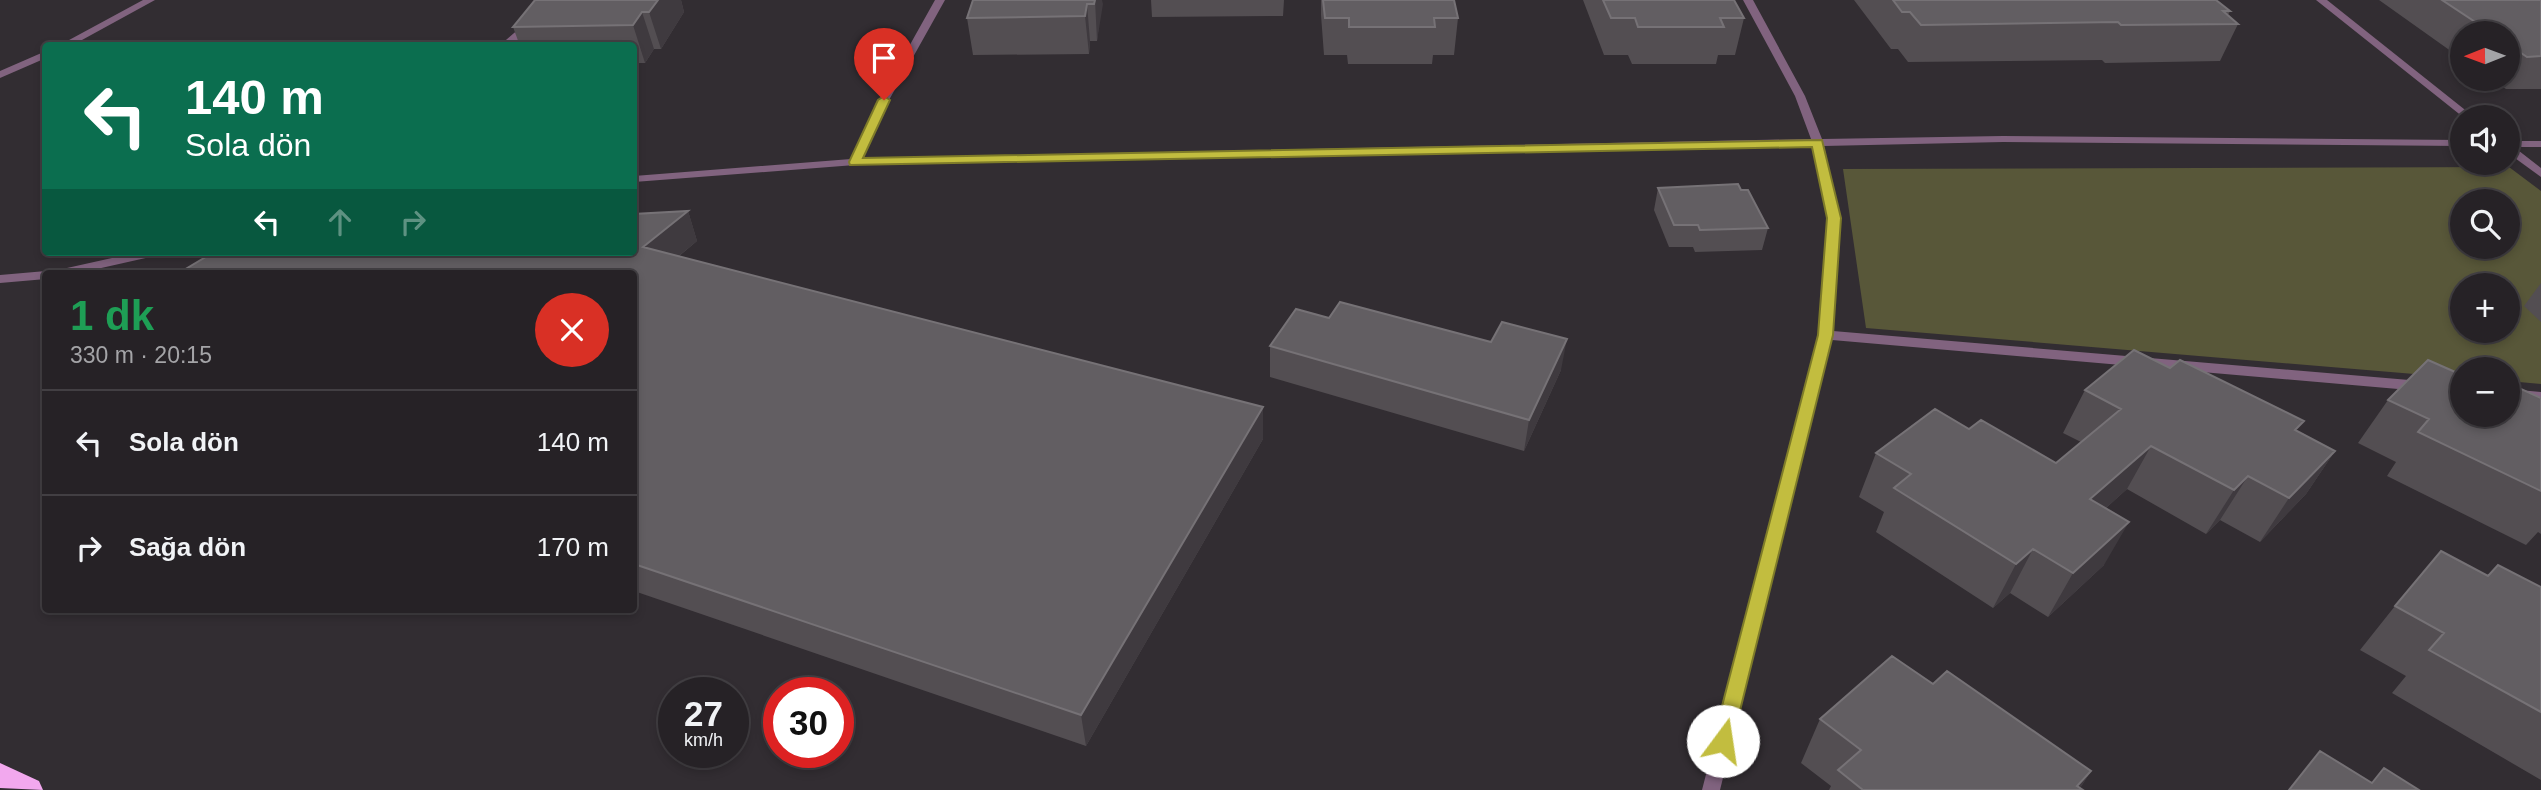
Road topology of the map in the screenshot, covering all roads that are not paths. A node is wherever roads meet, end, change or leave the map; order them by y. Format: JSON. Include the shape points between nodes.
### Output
{"nodes":[{"id":1,"x":150,"y":0,"type":"edge"},
{"id":2,"x":558,"y":0,"type":"edge"},
{"id":3,"x":940,"y":0,"type":"edge"},
{"id":4,"x":1748,"y":0,"type":"edge"},
{"id":5,"x":2321,"y":0,"type":"edge"},
{"id":6,"x":71,"y":42,"type":"edge"},
{"id":7,"x":509,"y":42,"type":"edge"},
{"id":8,"x":42,"y":56,"type":"edge"},
{"id":9,"x":0,"y":75,"type":"edge"},
{"id":10,"x":2454,"y":105,"type":"edge"},
{"id":11,"x":1818,"y":143,"type":"junction"},
{"id":12,"x":2450,"y":143,"type":"edge"},
{"id":13,"x":2541,"y":144,"type":"edge"},
{"id":14,"x":2520,"y":145,"type":"edge"},
{"id":15,"x":2520,"y":156,"type":"edge"},
{"id":16,"x":855,"y":162,"type":"junction"},
{"id":17,"x":2541,"y":174,"type":"edge"},
{"id":18,"x":637,"y":179,"type":"edge"},
{"id":19,"x":137,"y":256,"type":"edge"},
{"id":20,"x":75,"y":270,"type":"edge"},
{"id":21,"x":42,"y":275,"type":"edge"},
{"id":22,"x":0,"y":279,"type":"edge"},
{"id":23,"x":1826,"y":335,"type":"junction"},
{"id":24,"x":2435,"y":387,"type":"edge"},
{"id":25,"x":2520,"y":395,"type":"edge"},
{"id":26,"x":2541,"y":397,"type":"edge"},
{"id":27,"x":0,"y":775,"type":"edge"},
{"id":28,"x":29,"y":790,"type":"edge"},
{"id":29,"x":1711,"y":790,"type":"edge"}],
"edges":[{"from":1,"to":6,"type":"street"},
{"from":2,"to":7,"type":"street"},
{"from":3,"to":16,"type":"street"},
{"from":4,"to":11,"type":"street","via":[[1800,96]]},
{"from":5,"to":10,"type":"street"},
{"from":8,"to":9,"type":"street"},
{"from":11,"to":12,"type":"street","via":[[2003,139]]},
{"from":11,"to":16,"type":"street"},
{"from":11,"to":23,"type":"street","via":[[1834,218]]},
{"from":13,"to":14,"type":"street"},
{"from":15,"to":17,"type":"street"},
{"from":16,"to":18,"type":"street"},
{"from":19,"to":20,"type":"street"},
{"from":21,"to":22,"type":"street"},
{"from":23,"to":24,"type":"street"},
{"from":23,"to":29,"type":"street"},
{"from":25,"to":26,"type":"street"},
{"from":27,"to":28,"type":"highway"}]}
